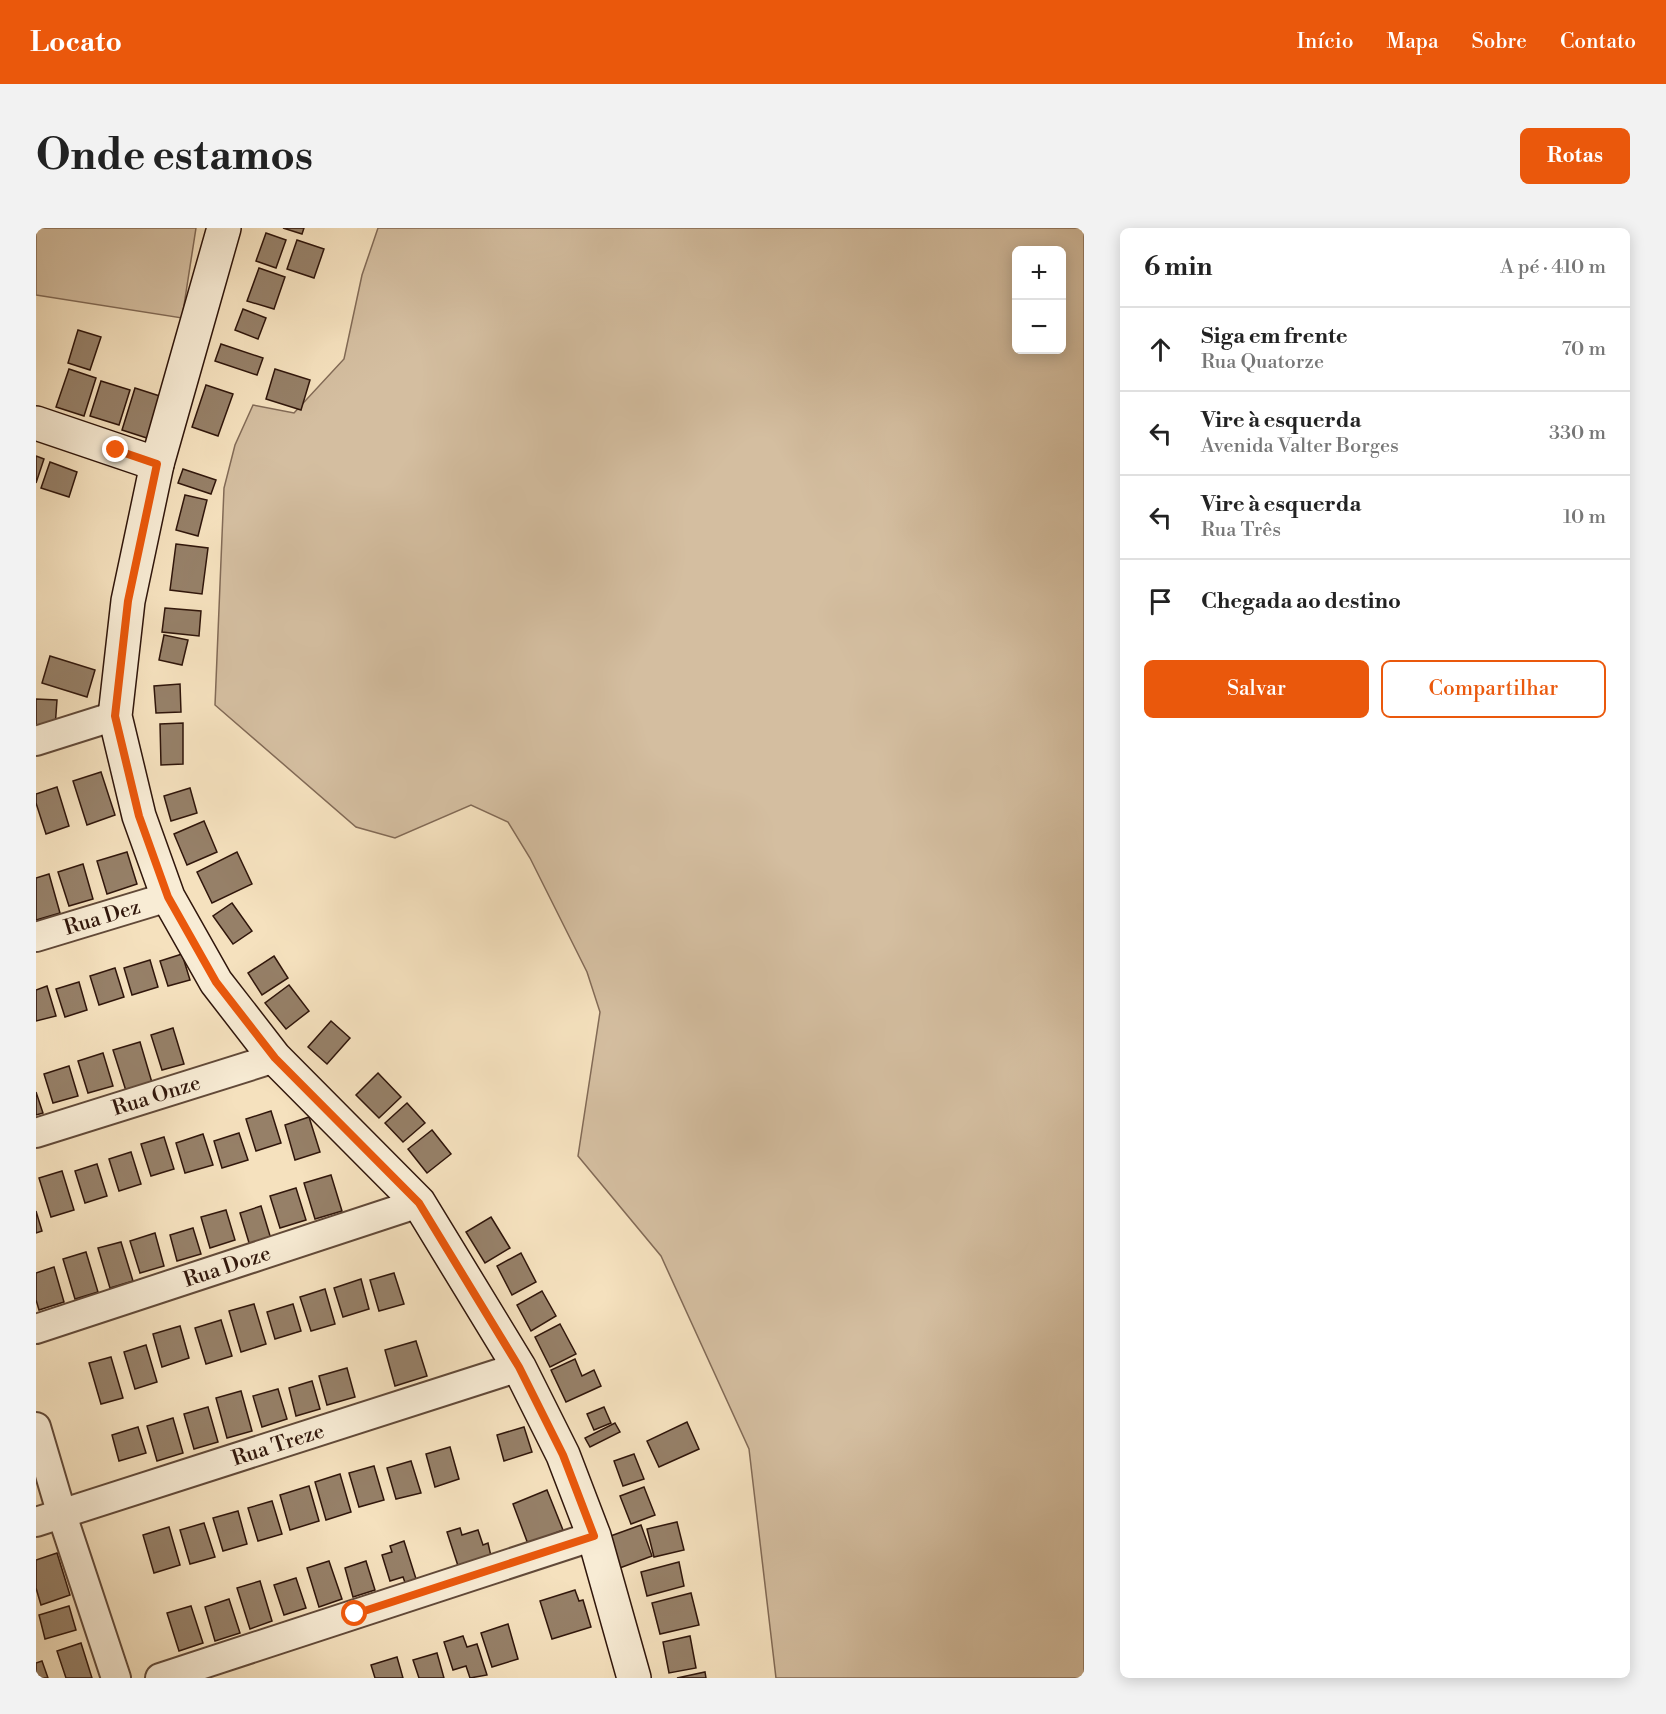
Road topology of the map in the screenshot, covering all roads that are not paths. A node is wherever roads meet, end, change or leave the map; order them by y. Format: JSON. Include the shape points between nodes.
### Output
{"nodes":[{"id":1,"x":224,"y":228,"type":"edge"},
{"id":2,"x":36,"y":423,"type":"edge"},
{"id":3,"x":157,"y":464,"type":"junction"},
{"id":4,"x":115,"y":716,"type":"junction"},
{"id":5,"x":36,"y":741,"type":"edge"},
{"id":6,"x":168,"y":897,"type":"junction"},
{"id":7,"x":36,"y":937,"type":"edge"},
{"id":8,"x":275,"y":1058,"type":"junction"},
{"id":9,"x":36,"y":1133,"type":"edge"},
{"id":10,"x":419,"y":1203,"type":"junction"},
{"id":11,"x":36,"y":1329,"type":"edge"},
{"id":12,"x":519,"y":1367,"type":"junction"},
{"id":13,"x":36,"y":1427,"type":"edge"},
{"id":14,"x":49,"y":1519,"type":"edge"},
{"id":15,"x":594,"y":1536,"type":"junction"},
{"id":16,"x":117,"y":1678,"type":"edge"},
{"id":17,"x":160,"y":1678,"type":"edge"},
{"id":18,"x":634,"y":1678,"type":"edge"}],
"edges":[{"from":1,"to":3,"type":"street"},
{"from":2,"to":3,"type":"street"},
{"from":3,"to":4,"type":"street","via":[[128,601]]},
{"from":4,"to":5,"type":"street"},
{"from":4,"to":6,"type":"street","via":[[139,816]]},
{"from":6,"to":7,"type":"street","name":"Rua Dez"},
{"from":6,"to":8,"type":"street","via":[[216,982]]},
{"from":8,"to":9,"type":"street","name":"Rua Onze"},
{"from":8,"to":10,"type":"street"},
{"from":10,"to":11,"type":"street","name":"Rua Doze"},
{"from":10,"to":12,"type":"street"},
{"from":12,"to":14,"type":"street","name":"Rua Treze"},
{"from":12,"to":15,"type":"street","via":[[563,1455]]},
{"from":13,"to":14,"type":"street"},
{"from":14,"to":16,"type":"street"},
{"from":15,"to":17,"type":"street"},
{"from":15,"to":18,"type":"street"}]}
